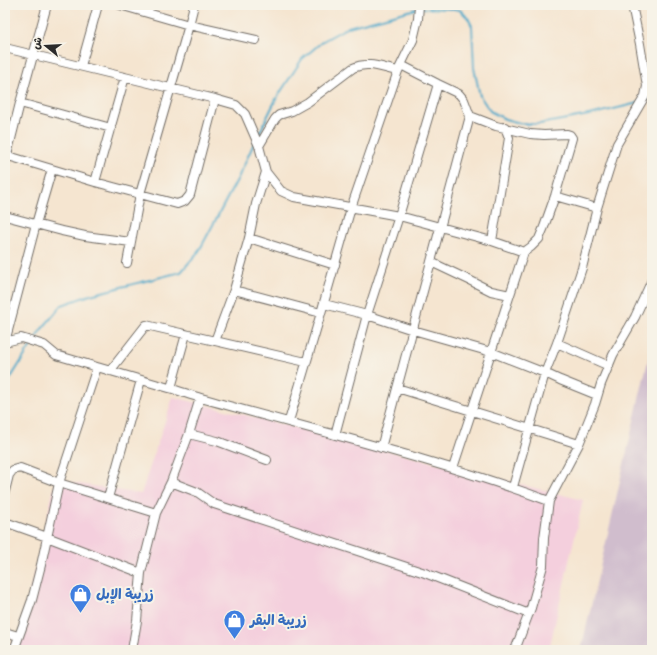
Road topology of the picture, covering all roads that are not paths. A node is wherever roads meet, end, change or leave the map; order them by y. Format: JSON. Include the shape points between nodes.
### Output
{"nodes":[{"id":1,"x":47,"y":5,"type":"edge"},
{"id":2,"x":98,"y":5,"type":"edge"},
{"id":3,"x":120,"y":5,"type":"edge"},
{"id":4,"x":194,"y":5,"type":"edge"},
{"id":5,"x":419,"y":5,"type":"edge"},
{"id":6,"x":632,"y":5,"type":"edge"},
{"id":7,"x":189,"y":25,"type":"junction"},
{"id":8,"x":256,"y":40,"type":"dead end"},
{"id":9,"x":5,"y":48,"type":"edge"},
{"id":10,"x":33,"y":54,"type":"junction"},
{"id":11,"x":81,"y":66,"type":"junction"},
{"id":12,"x":400,"y":68,"type":"junction"},
{"id":13,"x":125,"y":76,"type":"junction"},
{"id":14,"x":438,"y":84,"type":"junction"},
{"id":15,"x":171,"y":88,"type":"junction"},
{"id":16,"x":216,"y":99,"type":"junction"},
{"id":17,"x":20,"y":103,"type":"junction"},
{"id":18,"x":470,"y":116,"type":"junction"},
{"id":19,"x":111,"y":128,"type":"junction"},
{"id":20,"x":506,"y":128,"type":"junction"},
{"id":21,"x":259,"y":146,"type":"junction"},
{"id":22,"x":6,"y":158,"type":"edge"},
{"id":23,"x":52,"y":169,"type":"junction"},
{"id":24,"x":266,"y":172,"type":"junction"},
{"id":25,"x":96,"y":182,"type":"junction"},
{"id":26,"x":140,"y":194,"type":"junction"},
{"id":27,"x":555,"y":196,"type":"junction"},
{"id":28,"x":351,"y":208,"type":"junction"},
{"id":29,"x":597,"y":208,"type":"junction"},
{"id":30,"x":5,"y":216,"type":"edge"},
{"id":31,"x":399,"y":216,"type":"junction"},
{"id":32,"x":36,"y":224,"type":"junction"},
{"id":33,"x":440,"y":227,"type":"junction"},
{"id":34,"x":249,"y":238,"type":"junction"},
{"id":35,"x":492,"y":241,"type":"junction"},
{"id":36,"x":131,"y":242,"type":"junction"},
{"id":37,"x":524,"y":252,"type":"junction"},
{"id":38,"x":431,"y":262,"type":"junction"},
{"id":39,"x":127,"y":263,"type":"dead end"},
{"id":40,"x":335,"y":265,"type":"junction"},
{"id":41,"x":652,"y":280,"type":"edge"},
{"id":42,"x":234,"y":290,"type":"junction"},
{"id":43,"x":510,"y":295,"type":"junction"},
{"id":44,"x":324,"y":304,"type":"junction"},
{"id":45,"x":322,"y":313,"type":"junction"},
{"id":46,"x":367,"y":315,"type":"junction"},
{"id":47,"x":413,"y":330,"type":"junction"},
{"id":48,"x":186,"y":334,"type":"junction"},
{"id":49,"x":215,"y":341,"type":"junction"},
{"id":50,"x":5,"y":342,"type":"edge"},
{"id":51,"x":557,"y":343,"type":"junction"},
{"id":52,"x":491,"y":352,"type":"junction"},
{"id":53,"x":306,"y":362,"type":"junction"},
{"id":54,"x":609,"y":366,"type":"junction"},
{"id":55,"x":97,"y":367,"type":"junction"},
{"id":56,"x":110,"y":371,"type":"junction"},
{"id":57,"x":545,"y":373,"type":"junction"},
{"id":58,"x":141,"y":380,"type":"junction"},
{"id":59,"x":171,"y":388,"type":"junction"},
{"id":60,"x":397,"y":388,"type":"junction"},
{"id":61,"x":597,"y":395,"type":"junction"},
{"id":62,"x":200,"y":398,"type":"junction"},
{"id":63,"x":471,"y":411,"type":"junction"},
{"id":64,"x":289,"y":422,"type":"junction"},
{"id":65,"x":529,"y":428,"type":"junction"},
{"id":66,"x":189,"y":434,"type":"junction"},
{"id":67,"x":335,"y":434,"type":"junction"},
{"id":68,"x":579,"y":444,"type":"junction"},
{"id":69,"x":381,"y":448,"type":"junction"},
{"id":70,"x":267,"y":460,"type":"dead end"},
{"id":71,"x":453,"y":468,"type":"junction"},
{"id":72,"x":171,"y":482,"type":"junction"},
{"id":73,"x":59,"y":483,"type":"junction"},
{"id":74,"x":513,"y":487,"type":"junction"},
{"id":75,"x":5,"y":490,"type":"edge"},
{"id":76,"x":108,"y":498,"type":"junction"},
{"id":77,"x":549,"y":501,"type":"junction"},
{"id":78,"x":156,"y":513,"type":"junction"},
{"id":79,"x":5,"y":522,"type":"edge"},
{"id":80,"x":46,"y":537,"type":"junction"},
{"id":81,"x":141,"y":573,"type":"junction"},
{"id":82,"x":529,"y":614,"type":"junction"},
{"id":83,"x":5,"y":632,"type":"edge"},
{"id":84,"x":18,"y":636,"type":"junction"},
{"id":85,"x":14,"y":650,"type":"edge"},
{"id":86,"x":132,"y":650,"type":"edge"},
{"id":87,"x":515,"y":650,"type":"edge"}],
"edges":[{"from":1,"to":10,"type":"street"},
{"from":2,"to":11,"type":"street"},
{"from":3,"to":7,"type":"street"},
{"from":4,"to":7,"type":"street"},
{"from":5,"to":12,"type":"street","via":[[413,40]]},
{"from":6,"to":29,"type":"street","via":[[647,86],[645,96],[617,144]]},
{"from":7,"to":8,"type":"street"},
{"from":7,"to":15,"type":"street"},
{"from":9,"to":10,"type":"street"},
{"from":10,"to":11,"type":"street"},
{"from":10,"to":17,"type":"street"},
{"from":11,"to":13,"type":"street"},
{"from":12,"to":14,"type":"street"},
{"from":12,"to":21,"type":"street","via":[[368,64],[353,68],[308,102],[279,115]]},
{"from":12,"to":28,"type":"street"},
{"from":13,"to":15,"type":"street"},
{"from":13,"to":19,"type":"street"},
{"from":14,"to":18,"type":"street","via":[[459,94]]},
{"from":14,"to":31,"type":"street"},
{"from":15,"to":16,"type":"street"},
{"from":15,"to":26,"type":"street"},
{"from":16,"to":21,"type":"street","via":[[236,105],[245,114]]},
{"from":16,"to":26,"type":"street","via":[[190,195],[185,201],[177,204]]},
{"from":17,"to":19,"type":"street"},
{"from":17,"to":22,"type":"street"},
{"from":18,"to":20,"type":"street"},
{"from":18,"to":33,"type":"street"},
{"from":19,"to":25,"type":"street"},
{"from":20,"to":27,"type":"street","via":[[530,134],[570,135],[572,138]]},
{"from":20,"to":35,"type":"street","via":[[508,138]]},
{"from":21,"to":24,"type":"street"},
{"from":22,"to":23,"type":"street"},
{"from":23,"to":25,"type":"street"},
{"from":23,"to":32,"type":"street"},
{"from":24,"to":28,"type":"street","via":[[281,191],[294,197]]},
{"from":24,"to":34,"type":"street"},
{"from":25,"to":26,"type":"street"},
{"from":26,"to":36,"type":"street"},
{"from":27,"to":29,"type":"street"},
{"from":27,"to":37,"type":"street","via":[[538,238]]},
{"from":28,"to":31,"type":"street"},
{"from":28,"to":40,"type":"street"},
{"from":29,"to":51,"type":"street","via":[[582,268]]},
{"from":30,"to":32,"type":"street"},
{"from":31,"to":33,"type":"street"},
{"from":31,"to":46,"type":"street"},
{"from":32,"to":36,"type":"street","via":[[85,236]]},
{"from":32,"to":50,"type":"street"},
{"from":33,"to":35,"type":"street"},
{"from":33,"to":38,"type":"street"},
{"from":34,"to":40,"type":"street"},
{"from":34,"to":42,"type":"street"},
{"from":35,"to":37,"type":"street"},
{"from":36,"to":39,"type":"street"},
{"from":37,"to":43,"type":"street"},
{"from":38,"to":43,"type":"street","via":[[491,291]]},
{"from":38,"to":47,"type":"street"},
{"from":40,"to":44,"type":"street"},
{"from":41,"to":54,"type":"street"},
{"from":42,"to":45,"type":"street"},
{"from":42,"to":49,"type":"street"},
{"from":43,"to":52,"type":"street"},
{"from":44,"to":45,"type":"street"},
{"from":44,"to":46,"type":"street"},
{"from":45,"to":53,"type":"street"},
{"from":46,"to":47,"type":"street"},
{"from":46,"to":67,"type":"street"},
{"from":47,"to":52,"type":"street"},
{"from":47,"to":60,"type":"street"},
{"from":48,"to":49,"type":"street"},
{"from":48,"to":56,"type":"street","via":[[146,325]]},
{"from":48,"to":59,"type":"street"},
{"from":49,"to":53,"type":"street"},
{"from":50,"to":55,"type":"street","via":[[21,338],[34,341],[56,355]]},
{"from":51,"to":54,"type":"street"},
{"from":51,"to":57,"type":"street"},
{"from":52,"to":57,"type":"street"},
{"from":52,"to":63,"type":"street"},
{"from":53,"to":64,"type":"street"},
{"from":54,"to":61,"type":"street"},
{"from":55,"to":56,"type":"street"},
{"from":55,"to":73,"type":"street"},
{"from":56,"to":58,"type":"street"},
{"from":57,"to":61,"type":"street"},
{"from":57,"to":65,"type":"street"},
{"from":58,"to":59,"type":"street"},
{"from":58,"to":76,"type":"street"},
{"from":59,"to":62,"type":"street"},
{"from":60,"to":63,"type":"street"},
{"from":60,"to":69,"type":"street"},
{"from":61,"to":68,"type":"street"},
{"from":62,"to":64,"type":"street"},
{"from":62,"to":66,"type":"street"},
{"from":63,"to":65,"type":"street"},
{"from":63,"to":71,"type":"street"},
{"from":64,"to":67,"type":"street"},
{"from":65,"to":68,"type":"street"},
{"from":65,"to":74,"type":"street"},
{"from":66,"to":70,"type":"street"},
{"from":66,"to":72,"type":"street"},
{"from":67,"to":69,"type":"street"},
{"from":68,"to":77,"type":"street"},
{"from":69,"to":71,"type":"street"},
{"from":71,"to":74,"type":"street"},
{"from":72,"to":78,"type":"street"},
{"from":72,"to":82,"type":"street","via":[[197,492],[214,504],[425,573]]},
{"from":73,"to":75,"type":"street","via":[[20,468],[8,475]]},
{"from":73,"to":76,"type":"street"},
{"from":73,"to":80,"type":"street"},
{"from":74,"to":77,"type":"street"},
{"from":76,"to":78,"type":"street"},
{"from":77,"to":82,"type":"street","via":[[543,566]]},
{"from":78,"to":81,"type":"street"},
{"from":79,"to":80,"type":"street"},
{"from":80,"to":81,"type":"street"},
{"from":80,"to":84,"type":"street","via":[[32,600]]},
{"from":81,"to":86,"type":"street"},
{"from":82,"to":87,"type":"street"},
{"from":83,"to":84,"type":"street"},
{"from":84,"to":85,"type":"street"}]}
